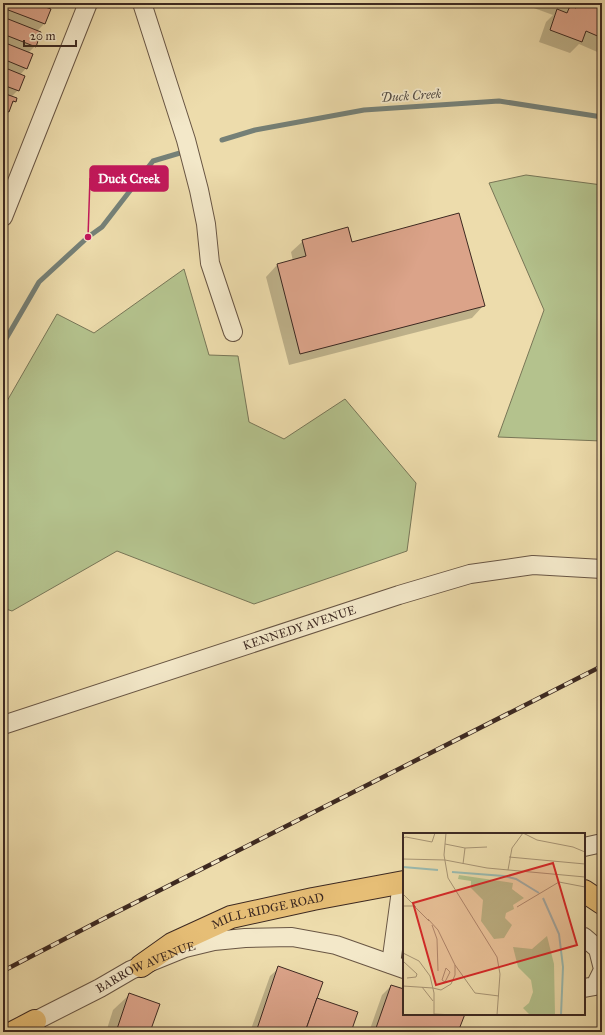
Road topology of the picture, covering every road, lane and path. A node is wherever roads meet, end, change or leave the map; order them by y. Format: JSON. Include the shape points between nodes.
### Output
{"nodes":[{"id":1,"x":88,"y":3,"type":"edge"},
{"id":2,"x":142,"y":3,"type":"edge"},
{"id":3,"x":3,"y":217,"type":"edge"},
{"id":4,"x":233,"y":332,"type":"dead end"},
{"id":5,"x":602,"y":569,"type":"edge"},
{"id":6,"x":3,"y":725,"type":"edge"},
{"id":7,"x":602,"y":843,"type":"edge"},
{"id":8,"x":585,"y":848,"type":"edge"},
{"id":9,"x":403,"y":883,"type":"edge"},
{"id":10,"x":585,"y":892,"type":"edge"},
{"id":11,"x":602,"y":903,"type":"edge"},
{"id":12,"x":585,"y":938,"type":"edge"},
{"id":13,"x":602,"y":965,"type":"edge"},
{"id":14,"x":141,"y":966,"type":"junction"},
{"id":15,"x":398,"y":966,"type":"edge"},
{"id":16,"x":602,"y":972,"type":"edge"},
{"id":17,"x":585,"y":988,"type":"edge"},
{"id":18,"x":29,"y":1027,"type":"edge"},
{"id":19,"x":14,"y":1032,"type":"edge"}],
"edges":[{"from":1,"to":3,"type":"street"},
{"from":2,"to":4,"type":"street","via":[[186,140],[206,224],[210,263]]},
{"from":5,"to":6,"type":"street","name":"KENNEDY AVENUE","via":[[533,565],[470,574],[399,594]]},
{"from":7,"to":8,"type":"street"},
{"from":9,"to":14,"type":"main road","name":"MILL RIDGE ROAD","via":[[231,917],[172,944]]},
{"from":9,"to":15,"type":"street"},
{"from":10,"to":11,"type":"main road"},
{"from":12,"to":13,"type":"street","via":[[598,949]]},
{"from":14,"to":15,"type":"street","name":"BARROW AVENUE","via":[[185,948],[214,941],[292,937],[336,944]]},
{"from":14,"to":18,"type":"street","name":"BARROW AVENUE"},
{"from":16,"to":17,"type":"street","via":[[595,986]]},
{"from":18,"to":19,"type":"main road"}]}
